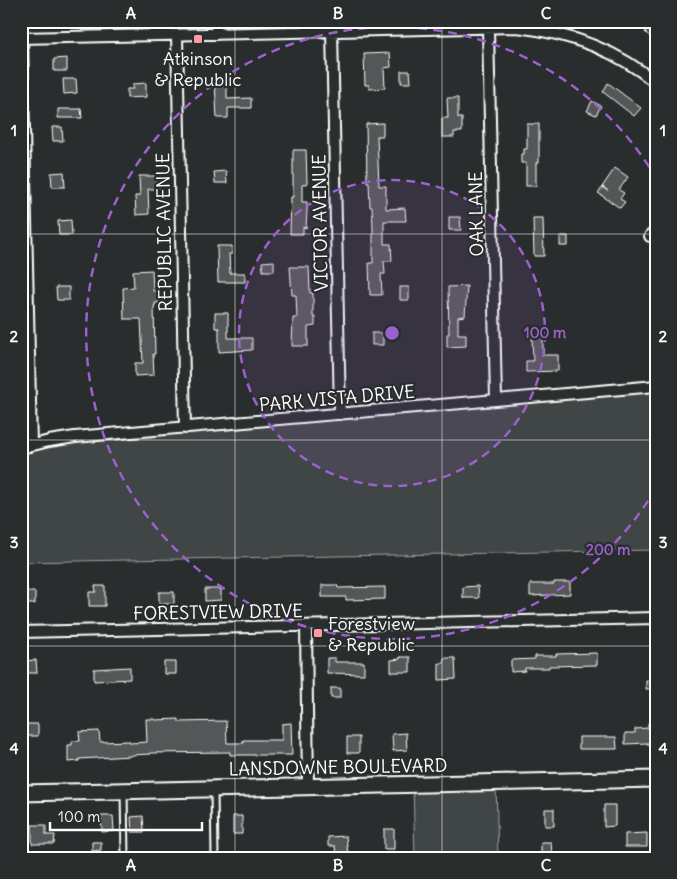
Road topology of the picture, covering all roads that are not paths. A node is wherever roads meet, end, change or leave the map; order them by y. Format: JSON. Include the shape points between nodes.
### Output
{"nodes":[{"id":1,"x":216,"y":21,"type":"edge"},
{"id":2,"x":371,"y":25,"type":"edge"},
{"id":3,"x":488,"y":28,"type":"junction"},
{"id":4,"x":332,"y":31,"type":"junction"},
{"id":5,"x":217,"y":34,"type":"junction"},
{"id":6,"x":176,"y":35,"type":"junction"},
{"id":7,"x":22,"y":38,"type":"edge"},
{"id":8,"x":656,"y":83,"type":"edge"},
{"id":9,"x":656,"y":386,"type":"edge"},
{"id":10,"x":496,"y":400,"type":"junction"},
{"id":11,"x":340,"y":414,"type":"junction"},
{"id":12,"x":185,"y":428,"type":"junction"},
{"id":13,"x":26,"y":447,"type":"edge"},
{"id":14,"x":656,"y":618,"type":"edge"},
{"id":15,"x":306,"y":626,"type":"junction"},
{"id":16,"x":21,"y":632,"type":"edge"},
{"id":17,"x":655,"y":779,"type":"edge"},
{"id":18,"x":308,"y":787,"type":"junction"},
{"id":19,"x":214,"y":789,"type":"junction"},
{"id":20,"x":124,"y":791,"type":"junction"},
{"id":21,"x":21,"y":793,"type":"edge"},
{"id":22,"x":656,"y":830,"type":"edge"},
{"id":23,"x":125,"y":858,"type":"edge"},
{"id":24,"x":215,"y":858,"type":"edge"}],
"edges":[{"from":1,"to":5,"type":"street"},
{"from":2,"to":3,"type":"street"},
{"from":2,"to":4,"type":"street"},
{"from":3,"to":8,"type":"street","via":[[517,27],[581,40],[626,61]]},
{"from":3,"to":10,"type":"street","name":"OAK LANE"},
{"from":4,"to":5,"type":"street"},
{"from":4,"to":11,"type":"street","name":"VICTOR AVENUE"},
{"from":5,"to":6,"type":"street"},
{"from":6,"to":7,"type":"street"},
{"from":6,"to":12,"type":"street","name":"REPUBLIC AVENUE"},
{"from":7,"to":13,"type":"street"},
{"from":9,"to":10,"type":"street","name":"PARK VISTA DRIVE"},
{"from":10,"to":11,"type":"street","name":"PARK VISTA DRIVE"},
{"from":11,"to":12,"type":"street","name":"PARK VISTA DRIVE"},
{"from":12,"to":13,"type":"street","name":"PARK VISTA DRIVE","via":[[75,438]]},
{"from":14,"to":15,"type":"street","name":"FORESTVIEW DRIVE"},
{"from":15,"to":16,"type":"street","name":"FORESTVIEW DRIVE"},
{"from":15,"to":18,"type":"street"},
{"from":17,"to":18,"type":"street","name":"LANSDOWNE BOULEVARD"},
{"from":17,"to":22,"type":"lane"},
{"from":18,"to":19,"type":"street","name":"LANSDOWNE BOULEVARD"},
{"from":19,"to":20,"type":"street","name":"LANSDOWNE BOULEVARD"},
{"from":19,"to":24,"type":"lane"},
{"from":20,"to":21,"type":"street","name":"LANSDOWNE BOULEVARD"},
{"from":20,"to":23,"type":"lane"}]}
